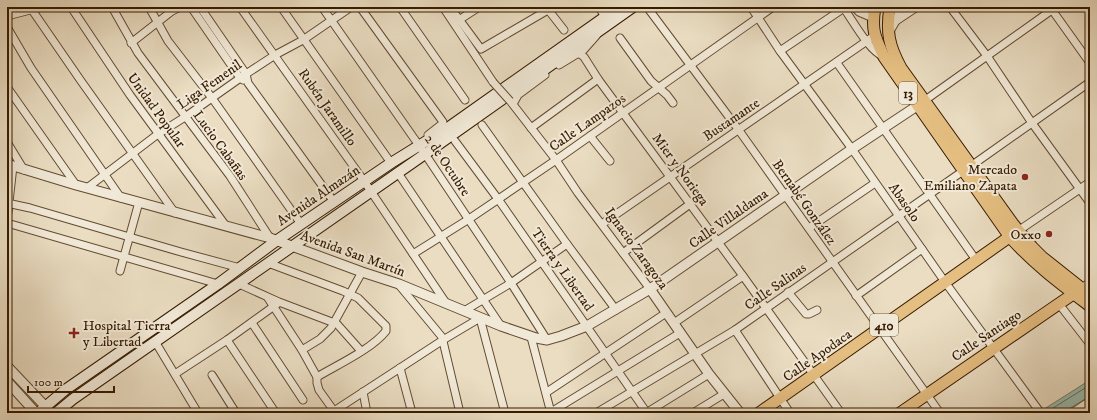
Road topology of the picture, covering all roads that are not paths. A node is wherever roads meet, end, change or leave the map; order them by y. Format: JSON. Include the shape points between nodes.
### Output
{"nodes":[{"id":1,"x":42,"y":7,"type":"edge"},
{"id":2,"x":71,"y":7,"type":"edge"},
{"id":3,"x":112,"y":7,"type":"edge"},
{"id":4,"x":149,"y":7,"type":"edge"},
{"id":5,"x":180,"y":7,"type":"edge"},
{"id":6,"x":191,"y":7,"type":"edge"},
{"id":7,"x":200,"y":7,"type":"edge"},
{"id":8,"x":240,"y":7,"type":"edge"},
{"id":9,"x":281,"y":7,"type":"edge"},
{"id":10,"x":322,"y":7,"type":"edge"},
{"id":11,"x":351,"y":7,"type":"edge"},
{"id":12,"x":360,"y":7,"type":"edge"},
{"id":13,"x":400,"y":7,"type":"edge"},
{"id":14,"x":443,"y":7,"type":"edge"},
{"id":15,"x":450,"y":7,"type":"edge"},
{"id":16,"x":479,"y":7,"type":"edge"},
{"id":17,"x":599,"y":7,"type":"edge"},
{"id":18,"x":619,"y":7,"type":"edge"},
{"id":19,"x":633,"y":7,"type":"edge"},
{"id":20,"x":647,"y":7,"type":"edge"},
{"id":21,"x":751,"y":7,"type":"edge"},
{"id":22,"x":773,"y":7,"type":"edge"},
{"id":23,"x":854,"y":7,"type":"edge"},
{"id":24,"x":890,"y":7,"type":"edge"},
{"id":25,"x":900,"y":7,"type":"edge"},
{"id":26,"x":917,"y":7,"type":"edge"},
{"id":27,"x":950,"y":7,"type":"edge"},
{"id":28,"x":32,"y":8,"type":"edge"},
{"id":29,"x":549,"y":8,"type":"edge"},
{"id":30,"x":844,"y":8,"type":"edge"},
{"id":31,"x":1053,"y":8,"type":"edge"},
{"id":32,"x":873,"y":12,"type":"edge"},
{"id":33,"x":7,"y":16,"type":"edge"},
{"id":34,"x":605,"y":17,"type":"junction"},
{"id":35,"x":758,"y":17,"type":"junction"},
{"id":36,"x":331,"y":20,"type":"junction"},
{"id":37,"x":459,"y":20,"type":"junction"},
{"id":38,"x":896,"y":22,"type":"junction"},
{"id":39,"x":157,"y":23,"type":"junction"},
{"id":40,"x":7,"y":27,"type":"edge"},
{"id":41,"x":564,"y":30,"type":"dead end"},
{"id":42,"x":601,"y":30,"type":"junction"},
{"id":43,"x":888,"y":35,"type":"junction"},
{"id":44,"x":620,"y":38,"type":"dead end"},
{"id":45,"x":870,"y":38,"type":"junction"},
{"id":46,"x":304,"y":40,"type":"junction"},
{"id":47,"x":131,"y":43,"type":"junction"},
{"id":48,"x":780,"y":51,"type":"junction"},
{"id":49,"x":275,"y":55,"type":"junction"},
{"id":50,"x":582,"y":55,"type":"junction"},
{"id":51,"x":987,"y":56,"type":"junction"},
{"id":52,"x":837,"y":62,"type":"junction"},
{"id":53,"x":1090,"y":63,"type":"edge"},
{"id":54,"x":691,"y":65,"type":"junction"},
{"id":55,"x":243,"y":76,"type":"junction"},
{"id":56,"x":598,"y":79,"type":"junction"},
{"id":57,"x":1090,"y":82,"type":"edge"},
{"id":58,"x":804,"y":85,"type":"junction"},
{"id":59,"x":7,"y":87,"type":"edge"},
{"id":60,"x":659,"y":88,"type":"junction"},
{"id":61,"x":212,"y":98,"type":"junction"},
{"id":62,"x":465,"y":100,"type":"dead end"},
{"id":63,"x":511,"y":102,"type":"junction"},
{"id":64,"x":673,"y":103,"type":"dead end"},
{"id":65,"x":921,"y":103,"type":"junction"},
{"id":66,"x":623,"y":112,"type":"junction"},
{"id":67,"x":185,"y":117,"type":"junction"},
{"id":68,"x":1032,"y":123,"type":"junction"},
{"id":69,"x":482,"y":125,"type":"dead end"},
{"id":70,"x":531,"y":128,"type":"junction"},
{"id":71,"x":883,"y":128,"type":"junction"},
{"id":72,"x":738,"y":129,"type":"junction"},
{"id":73,"x":158,"y":134,"type":"junction"},
{"id":74,"x":590,"y":136,"type":"junction"},
{"id":75,"x":455,"y":141,"type":"dead end"},
{"id":76,"x":7,"y":142,"type":"edge"},
{"id":77,"x":418,"y":144,"type":"junction"},
{"id":78,"x":852,"y":149,"type":"junction"},
{"id":79,"x":132,"y":153,"type":"junction"},
{"id":80,"x":425,"y":154,"type":"junction"},
{"id":81,"x":556,"y":160,"type":"junction"},
{"id":82,"x":610,"y":161,"type":"dead end"},
{"id":83,"x":391,"y":163,"type":"junction"},
{"id":84,"x":10,"y":165,"type":"edge"},
{"id":85,"x":967,"y":168,"type":"junction"},
{"id":86,"x":24,"y":170,"type":"junction"},
{"id":87,"x":106,"y":173,"type":"junction"},
{"id":88,"x":398,"y":173,"type":"junction"},
{"id":89,"x":670,"y":177,"type":"junction"},
{"id":90,"x":364,"y":181,"type":"junction"},
{"id":91,"x":523,"y":182,"type":"junction"},
{"id":92,"x":1090,"y":182,"type":"edge"},
{"id":93,"x":876,"y":183,"type":"junction"},
{"id":94,"x":76,"y":185,"type":"junction"},
{"id":95,"x":87,"y":188,"type":"junction"},
{"id":96,"x":1080,"y":189,"type":"junction"},
{"id":97,"x":371,"y":192,"type":"junction"},
{"id":98,"x":785,"y":195,"type":"junction"},
{"id":99,"x":930,"y":195,"type":"junction"},
{"id":100,"x":121,"y":198,"type":"junction"},
{"id":101,"x":498,"y":199,"type":"junction"},
{"id":102,"x":139,"y":202,"type":"junction"},
{"id":103,"x":334,"y":202,"type":"junction"},
{"id":104,"x":8,"y":203,"type":"edge"},
{"id":105,"x":1090,"y":203,"type":"edge"},
{"id":106,"x":690,"y":204,"type":"junction"},
{"id":107,"x":175,"y":213,"type":"junction"},
{"id":108,"x":899,"y":217,"type":"junction"},
{"id":109,"x":469,"y":219,"type":"junction"},
{"id":110,"x":7,"y":221,"type":"edge"},
{"id":111,"x":301,"y":224,"type":"junction"},
{"id":112,"x":602,"y":224,"type":"junction"},
{"id":113,"x":226,"y":226,"type":"junction"},
{"id":114,"x":809,"y":228,"type":"junction"},
{"id":115,"x":1014,"y":234,"type":"junction"},
{"id":116,"x":129,"y":237,"type":"junction"},
{"id":117,"x":440,"y":238,"type":"junction"},
{"id":118,"x":273,"y":239,"type":"junction"},
{"id":119,"x":717,"y":243,"type":"junction"},
{"id":120,"x":567,"y":244,"type":"junction"},
{"id":121,"x":292,"y":247,"type":"junction"},
{"id":122,"x":922,"y":249,"type":"junction"},
{"id":123,"x":623,"y":252,"type":"junction"},
{"id":124,"x":413,"y":254,"type":"junction"},
{"id":125,"x":124,"y":257,"type":"junction"},
{"id":126,"x":976,"y":260,"type":"junction"},
{"id":127,"x":542,"y":262,"type":"junction"},
{"id":128,"x":832,"y":262,"type":"junction"},
{"id":129,"x":268,"y":263,"type":"junction"},
{"id":130,"x":240,"y":268,"type":"junction"},
{"id":131,"x":120,"y":271,"type":"dead end"},
{"id":132,"x":362,"y":272,"type":"junction"},
{"id":133,"x":743,"y":276,"type":"junction"},
{"id":134,"x":945,"y":282,"type":"junction"},
{"id":135,"x":511,"y":283,"type":"junction"},
{"id":136,"x":218,"y":284,"type":"junction"},
{"id":137,"x":239,"y":284,"type":"junction"},
{"id":138,"x":399,"y":284,"type":"junction"},
{"id":139,"x":650,"y":289,"type":"junction"},
{"id":140,"x":1084,"y":290,"type":"edge"},
{"id":141,"x":788,"y":292,"type":"junction"},
{"id":142,"x":350,"y":294,"type":"junction"},
{"id":143,"x":856,"y":296,"type":"junction"},
{"id":144,"x":483,"y":299,"type":"junction"},
{"id":145,"x":446,"y":303,"type":"junction"},
{"id":146,"x":1059,"y":304,"type":"junction"},
{"id":147,"x":276,"y":305,"type":"junction"},
{"id":148,"x":1090,"y":306,"type":"edge"},
{"id":149,"x":766,"y":308,"type":"junction"},
{"id":150,"x":616,"y":310,"type":"junction"},
{"id":151,"x":816,"y":310,"type":"dead end"},
{"id":152,"x":464,"y":311,"type":"junction"},
{"id":153,"x":666,"y":313,"type":"junction"},
{"id":154,"x":480,"y":318,"type":"junction"},
{"id":155,"x":333,"y":322,"type":"junction"},
{"id":156,"x":252,"y":323,"type":"junction"},
{"id":157,"x":674,"y":324,"type":"junction"},
{"id":158,"x":501,"y":326,"type":"junction"},
{"id":159,"x":587,"y":326,"type":"junction"},
{"id":160,"x":879,"y":329,"type":"junction"},
{"id":161,"x":735,"y":330,"type":"junction"},
{"id":162,"x":680,"y":333,"type":"junction"},
{"id":163,"x":531,"y":337,"type":"junction"},
{"id":164,"x":227,"y":340,"type":"junction"},
{"id":165,"x":443,"y":340,"type":"junction"},
{"id":166,"x":547,"y":340,"type":"junction"},
{"id":167,"x":156,"y":343,"type":"junction"},
{"id":168,"x":1090,"y":344,"type":"edge"},
{"id":169,"x":993,"y":348,"type":"junction"},
{"id":170,"x":302,"y":350,"type":"junction"},
{"id":171,"x":361,"y":351,"type":"junction"},
{"id":172,"x":605,"y":353,"type":"junction"},
{"id":173,"x":694,"y":354,"type":"junction"},
{"id":174,"x":7,"y":366,"type":"edge"},
{"id":175,"x":400,"y":368,"type":"junction"},
{"id":176,"x":619,"y":372,"type":"junction"},
{"id":177,"x":175,"y":374,"type":"junction"},
{"id":178,"x":709,"y":374,"type":"junction"},
{"id":179,"x":212,"y":375,"type":"dead end"},
{"id":180,"x":814,"y":376,"type":"junction"},
{"id":181,"x":317,"y":377,"type":"junction"},
{"id":182,"x":7,"y":381,"type":"edge"},
{"id":183,"x":632,"y":391,"type":"junction"},
{"id":184,"x":363,"y":392,"type":"junction"},
{"id":185,"x":547,"y":392,"type":"junction"},
{"id":186,"x":724,"y":394,"type":"junction"},
{"id":187,"x":927,"y":395,"type":"junction"},
{"id":188,"x":780,"y":399,"type":"junction"},
{"id":189,"x":303,"y":400,"type":"dead end"},
{"id":190,"x":1090,"y":401,"type":"edge"},
{"id":191,"x":42,"y":411,"type":"edge"},
{"id":192,"x":701,"y":411,"type":"edge"},
{"id":193,"x":275,"y":412,"type":"edge"},
{"id":194,"x":332,"y":412,"type":"edge"},
{"id":195,"x":1040,"y":412,"type":"dead end"},
{"id":196,"x":56,"y":413,"type":"edge"},
{"id":197,"x":198,"y":413,"type":"edge"},
{"id":198,"x":236,"y":413,"type":"edge"},
{"id":199,"x":368,"y":413,"type":"edge"},
{"id":200,"x":412,"y":413,"type":"edge"},
{"id":201,"x":460,"y":413,"type":"edge"},
{"id":202,"x":505,"y":413,"type":"edge"},
{"id":203,"x":551,"y":413,"type":"edge"},
{"id":204,"x":596,"y":413,"type":"edge"},
{"id":205,"x":647,"y":413,"type":"edge"},
{"id":206,"x":693,"y":413,"type":"edge"},
{"id":207,"x":740,"y":413,"type":"edge"},
{"id":208,"x":759,"y":413,"type":"edge"},
{"id":209,"x":790,"y":413,"type":"edge"},
{"id":210,"x":841,"y":413,"type":"edge"},
{"id":211,"x":900,"y":413,"type":"edge"},
{"id":212,"x":940,"y":413,"type":"edge"},
{"id":213,"x":1072,"y":413,"type":"edge"}],
"edges":[{"from":1,"to":28,"type":"street"},
{"from":2,"to":73,"type":"street","name":"Unidad Popular"},
{"from":3,"to":47,"type":"street","name":"Lucio Cabañas"},
{"from":4,"to":39,"type":"street"},
{"from":5,"to":39,"type":"street"},
{"from":6,"to":55,"type":"street"},
{"from":7,"to":55,"type":"street"},
{"from":8,"to":49,"type":"street","name":"Rubén Jaramillo"},
{"from":9,"to":46,"type":"street"},
{"from":10,"to":36,"type":"street","name":"2 de Octubre"},
{"from":11,"to":36,"type":"street","name":"Liga Femenil"},
{"from":12,"to":77,"type":"street","via":[[443,122]]},
{"from":13,"to":62,"type":"street"},
{"from":14,"to":63,"type":"street","name":"Ignacio Zaragoza","bridge":true,"via":[[493,82]]},
{"from":15,"to":37,"type":"street"},
{"from":16,"to":37,"type":"street"},
{"from":17,"to":34,"type":"street"},
{"from":18,"to":34,"type":"main road","name":"Avenida Almazán"},
{"from":19,"to":42,"type":"main road","name":"Avenida Almazán"},
{"from":20,"to":54,"type":"street","name":"Bernabé González"},
{"from":21,"to":35,"type":"street","name":"Abasolo"},
{"from":22,"to":35,"type":"street","name":"Calle Lampazos"},
{"from":23,"to":32,"type":"street","via":[[859,12]]},
{"from":24,"to":43,"type":"main road","number":"13"},
{"from":25,"to":38,"type":"street"},
{"from":26,"to":38,"type":"street"},
{"from":27,"to":51,"type":"street"},
{"from":28,"to":33,"type":"street"},
{"from":28,"to":79,"type":"street"},
{"from":29,"to":37,"type":"street","via":[[481,50]]},
{"from":29,"to":41,"type":"street"},
{"from":30,"to":45,"type":"street"},
{"from":30,"to":48,"type":"street"},
{"from":31,"to":51,"type":"street","name":"Calle Villaldama"},
{"from":31,"to":53,"type":"street"},
{"from":32,"to":45,"type":"main road","number":"13"},
{"from":34,"to":77,"type":"main road","name":"Avenida Almazán","via":[[448,127]]},
{"from":35,"to":48,"type":"street","name":"Abasolo"},
{"from":35,"to":54,"type":"street","name":"Calle Lampazos"},
{"from":36,"to":46,"type":"street","name":"Liga Femenil"},
{"from":36,"to":77,"type":"street","name":"2 de Octubre"},
{"from":38,"to":43,"type":"street"},
{"from":39,"to":47,"type":"street"},
{"from":39,"to":61,"type":"street"},
{"from":40,"to":87,"type":"street","via":[[31,68]]},
{"from":42,"to":50,"type":"street"},
{"from":42,"to":80,"type":"main road","name":"Avenida Almazán"},
{"from":43,"to":65,"type":"main road","number":"13","via":[[894,54]]},
{"from":44,"to":60,"type":"street"},
{"from":45,"to":52,"type":"street","name":"Bustamante"},
{"from":45,"to":65,"type":"main road","number":"13"},
{"from":46,"to":49,"type":"street","name":"Liga Femenil"},
{"from":46,"to":83,"type":"street"},
{"from":47,"to":67,"type":"street","name":"Lucio Cabañas"},
{"from":48,"to":58,"type":"street","name":"Abasolo"},
{"from":49,"to":55,"type":"street","name":"Liga Femenil"},
{"from":49,"to":90,"type":"street","name":"Rubén Jaramillo"},
{"from":50,"to":56,"type":"street","name":"Mier y Noriega"},
{"from":50,"to":63,"type":"street","via":[[577,54],[563,62]]},
{"from":51,"to":65,"type":"street","name":"Calle Villaldama"},
{"from":51,"to":68,"type":"street"},
{"from":52,"to":58,"type":"street","name":"Bustamante"},
{"from":52,"to":71,"type":"street"},
{"from":54,"to":60,"type":"street","name":"Calle Lampazos"},
{"from":54,"to":72,"type":"street","name":"Bernabé González"},
{"from":55,"to":61,"type":"street","name":"Liga Femenil"},
{"from":55,"to":103,"type":"street"},
{"from":56,"to":66,"type":"street","name":"Mier y Noriega"},
{"from":56,"to":70,"type":"street"},
{"from":57,"to":68,"type":"street","name":"Calle Salinas"},
{"from":58,"to":72,"type":"street","name":"Bustamante"},
{"from":58,"to":78,"type":"street","name":"Abasolo"},
{"from":59,"to":94,"type":"street"},
{"from":60,"to":64,"type":"street"},
{"from":60,"to":66,"type":"street","name":"Calle Lampazos"},
{"from":61,"to":67,"type":"street","name":"Liga Femenil"},
{"from":61,"to":111,"type":"street"},
{"from":63,"to":70,"type":"street","name":"Ignacio Zaragoza"},
{"from":65,"to":71,"type":"street","name":"Calle Villaldama"},
{"from":65,"to":85,"type":"main road","number":"13"},
{"from":66,"to":74,"type":"street","name":"Calle Lampazos"},
{"from":66,"to":89,"type":"street","name":"Mier y Noriega"},
{"from":67,"to":73,"type":"street","name":"Liga Femenil"},
{"from":67,"to":118,"type":"street","name":"Lucio Cabañas"},
{"from":68,"to":85,"type":"street","name":"Calle Salinas"},
{"from":68,"to":96,"type":"street"},
{"from":69,"to":91,"type":"street"},
{"from":70,"to":81,"type":"street","name":"Ignacio Zaragoza"},
{"from":71,"to":78,"type":"street","name":"Calle Villaldama"},
{"from":71,"to":99,"type":"street"},
{"from":72,"to":89,"type":"street","name":"Bustamante"},
{"from":72,"to":98,"type":"street","name":"Bernabé González"},
{"from":73,"to":79,"type":"street","name":"Liga Femenil"},
{"from":73,"to":113,"type":"street","name":"Unidad Popular"},
{"from":74,"to":81,"type":"street","name":"Calle Lampazos"},
{"from":74,"to":82,"type":"street"},
{"from":75,"to":101,"type":"street","name":"Tierra y Libertad"},
{"from":76,"to":86,"type":"street"},
{"from":77,"to":80,"type":"street","name":"2 de Octubre"},
{"from":77,"to":83,"type":"main road","name":"Avenida Almazán"},
{"from":78,"to":93,"type":"street","name":"Abasolo"},
{"from":78,"to":98,"type":"street","name":"Calle Villaldama"},
{"from":79,"to":87,"type":"street","name":"Liga Femenil"},
{"from":79,"to":107,"type":"street"},
{"from":80,"to":88,"type":"main road","name":"Avenida Almazán"},
{"from":80,"to":109,"type":"street","name":"2 de Octubre"},
{"from":81,"to":91,"type":"street","name":"Calle Lampazos"},
{"from":81,"to":112,"type":"street","name":"Ignacio Zaragoza"},
{"from":83,"to":90,"type":"main road","name":"Avenida Almazán"},
{"from":84,"to":86,"type":"street","name":"Avenida San Martín"},
{"from":84,"to":104,"type":"street"},
{"from":85,"to":99,"type":"street","name":"Calle Salinas"},
{"from":85,"to":115,"type":"main road","number":"13"},
{"from":86,"to":94,"type":"street","name":"Avenida San Martín"},
{"from":87,"to":95,"type":"street","name":"Liga Femenil"},
{"from":87,"to":100,"type":"street"},
{"from":88,"to":97,"type":"main road","name":"Avenida Almazán"},
{"from":88,"to":117,"type":"street"},
{"from":89,"to":106,"type":"street","name":"Mier y Noriega"},
{"from":89,"to":112,"type":"street","name":"Bustamante"},
{"from":90,"to":97,"type":"street","name":"Rubén Jaramillo"},
{"from":90,"to":103,"type":"main road","name":"Avenida Almazán"},
{"from":91,"to":101,"type":"street","name":"Calle Lampazos"},
{"from":91,"to":120,"type":"street"},
{"from":92,"to":96,"type":"street","name":"Calle Apodaca"},
{"from":93,"to":108,"type":"street","name":"Abasolo"},
{"from":93,"to":114,"type":"street"},
{"from":94,"to":95,"type":"street","name":"Avenida San Martín"},
{"from":95,"to":100,"type":"street","name":"Avenida San Martín"},
{"from":96,"to":105,"type":"street"},
{"from":96,"to":115,"type":"street","name":"Calle Apodaca"},
{"from":97,"to":121,"type":"main road","name":"Avenida Almazán"},
{"from":97,"to":124,"type":"street","name":"Rubén Jaramillo"},
{"from":98,"to":114,"type":"street","name":"Bernabé González"},
{"from":98,"to":119,"type":"street","name":"Calle Villaldama"},
{"from":99,"to":108,"type":"street","name":"Calle Salinas"},
{"from":99,"to":126,"type":"street"},
{"from":100,"to":102,"type":"street","name":"Avenida San Martín"},
{"from":101,"to":109,"type":"street","name":"Calle Lampazos"},
{"from":101,"to":127,"type":"street","name":"Tierra y Libertad"},
{"from":102,"to":107,"type":"street","name":"Avenida San Martín"},
{"from":102,"to":116,"type":"street"},
{"from":103,"to":111,"type":"main road","name":"Avenida Almazán"},
{"from":104,"to":110,"type":"street"},
{"from":104,"to":116,"type":"street"},
{"from":106,"to":119,"type":"street","name":"Mier y Noriega"},
{"from":106,"to":123,"type":"street"},
{"from":107,"to":113,"type":"street","name":"Avenida San Martín"},
{"from":108,"to":122,"type":"street","name":"Abasolo"},
{"from":108,"to":128,"type":"street","name":"Calle Salinas"},
{"from":109,"to":117,"type":"street","name":"Calle Lampazos"},
{"from":109,"to":135,"type":"street","name":"2 de Octubre"},
{"from":110,"to":125,"type":"street"},
{"from":111,"to":118,"type":"main road","name":"Avenida Almazán"},
{"from":112,"to":123,"type":"street","name":"Ignacio Zaragoza"},
{"from":113,"to":118,"type":"street","name":"Avenida San Martín"},
{"from":114,"to":128,"type":"street","name":"Bernabé González"},
{"from":115,"to":126,"type":"main road","name":"Calle Apodaca","number":"410"},
{"from":115,"to":140,"type":"main road","number":"13","via":[[1024,254],[1042,270]]},
{"from":116,"to":125,"type":"street"},
{"from":116,"to":130,"type":"street"},
{"from":117,"to":124,"type":"street","name":"Calle Lampazos"},
{"from":117,"to":144,"type":"street"},
{"from":118,"to":121,"type":"street","name":"Avenida San Martín"},
{"from":118,"to":130,"type":"main road","name":"Avenida Almazán"},
{"from":119,"to":133,"type":"street","name":"Mier y Noriega"},
{"from":119,"to":139,"type":"street","name":"Calle Villaldama"},
{"from":120,"to":127,"type":"street"},
{"from":120,"to":150,"type":"street"},
{"from":121,"to":129,"type":"main road","name":"Avenida Almazán"},
{"from":121,"to":132,"type":"street","name":"Avenida San Martín"},
{"from":122,"to":134,"type":"street","name":"Abasolo"},
{"from":122,"to":143,"type":"street"},
{"from":123,"to":139,"type":"street","name":"Ignacio Zaragoza"},
{"from":124,"to":145,"type":"street","name":"Rubén Jaramillo"},
{"from":125,"to":131,"type":"street"},
{"from":125,"to":136,"type":"street"},
{"from":126,"to":134,"type":"main road","name":"Calle Apodaca","number":"410"},
{"from":127,"to":135,"type":"street"},
{"from":127,"to":159,"type":"street","name":"Tierra y Libertad"},
{"from":128,"to":141,"type":"street","name":"Calle Salinas"},
{"from":128,"to":143,"type":"street","name":"Bernabé González"},
{"from":129,"to":137,"type":"main road","name":"Avenida Almazán"},
{"from":129,"to":142,"type":"street"},
{"from":130,"to":136,"type":"main road","name":"Avenida Almazán"},
{"from":132,"to":138,"type":"street","name":"Avenida San Martín"},
{"from":132,"to":142,"type":"street"},
{"from":133,"to":149,"type":"street","name":"Mier y Noriega"},
{"from":133,"to":157,"type":"street"},
{"from":134,"to":160,"type":"main road","name":"Calle Apodaca","number":"410"},
{"from":134,"to":169,"type":"street","name":"Abasolo"},
{"from":135,"to":144,"type":"street"},
{"from":135,"to":166,"type":"street","name":"2 de Octubre"},
{"from":136,"to":191,"type":"main road","name":"Avenida Almazán"},
{"from":137,"to":147,"type":"street","via":[[268,298]]},
{"from":137,"to":167,"type":"main road","name":"Avenida Almazán"},
{"from":138,"to":145,"type":"street","name":"Avenida San Martín"},
{"from":138,"to":165,"type":"street"},
{"from":139,"to":150,"type":"street","name":"Calle Villaldama"},
{"from":139,"to":153,"type":"street","name":"Ignacio Zaragoza"},
{"from":140,"to":146,"type":"main road","name":"Calle Santiago"},
{"from":140,"to":148,"type":"main road","number":"13"},
{"from":141,"to":149,"type":"street","name":"Calle Salinas"},
{"from":141,"to":151,"type":"street","via":[[806,314]]},
{"from":142,"to":155,"type":"street"},
{"from":142,"to":171,"type":"street","via":[[358,298],[384,323],[386,329]]},
{"from":143,"to":160,"type":"street","name":"Bernabé González"},
{"from":144,"to":152,"type":"street"},
{"from":144,"to":158,"type":"street"},
{"from":145,"to":152,"type":"street","name":"Avenida San Martín"},
{"from":146,"to":168,"type":"street"},
{"from":146,"to":169,"type":"main road","name":"Calle Santiago"},
{"from":147,"to":155,"type":"street"},
{"from":147,"to":156,"type":"street"},
{"from":147,"to":170,"type":"street"},
{"from":149,"to":161,"type":"street","name":"Calle Salinas"},
{"from":149,"to":180,"type":"street","name":"Mier y Noriega"},
{"from":150,"to":159,"type":"street","name":"Calle Villaldama"},
{"from":152,"to":154,"type":"street","name":"Avenida San Martín"},
{"from":153,"to":157,"type":"street","name":"Ignacio Zaragoza"},
{"from":153,"to":172,"type":"street"},
{"from":154,"to":158,"type":"street","name":"Avenida San Martín"},
{"from":154,"to":165,"type":"street"},
{"from":154,"to":202,"type":"street"},
{"from":155,"to":170,"type":"street","via":[[320,339]]},
{"from":155,"to":171,"type":"street","via":[[342,328]]},
{"from":156,"to":164,"type":"street"},
{"from":156,"to":189,"type":"street"},
{"from":157,"to":162,"type":"street","name":"Ignacio Zaragoza"},
{"from":158,"to":163,"type":"street","name":"Avenida San Martín"},
{"from":159,"to":166,"type":"street","name":"Calle Villaldama"},
{"from":159,"to":172,"type":"street","name":"Tierra y Libertad"},
{"from":160,"to":180,"type":"main road","name":"Calle Apodaca","number":"410"},
{"from":160,"to":187,"type":"street","name":"Bernabé González"},
{"from":161,"to":173,"type":"street","name":"Calle Salinas"},
{"from":161,"to":188,"type":"street"},
{"from":162,"to":173,"type":"street","name":"Ignacio Zaragoza"},
{"from":162,"to":176,"type":"street"},
{"from":163,"to":166,"type":"street","name":"Avenida San Martín"},
{"from":163,"to":185,"type":"street"},
{"from":164,"to":177,"type":"street"},
{"from":164,"to":193,"type":"street"},
{"from":165,"to":175,"type":"street"},
{"from":165,"to":201,"type":"street"},
{"from":167,"to":177,"type":"street"},
{"from":167,"to":196,"type":"main road","name":"Avenida Almazán"},
{"from":169,"to":187,"type":"main road","name":"Calle Santiago"},
{"from":169,"to":195,"type":"street","name":"Abasolo"},
{"from":170,"to":181,"type":"street"},
{"from":171,"to":181,"type":"street"},
{"from":172,"to":176,"type":"street","name":"Tierra y Libertad"},
{"from":172,"to":185,"type":"street"},
{"from":173,"to":178,"type":"street","name":"Ignacio Zaragoza"},
{"from":173,"to":183,"type":"street","name":"Calle Salinas"},
{"from":174,"to":191,"type":"street"},
{"from":175,"to":184,"type":"street"},
{"from":175,"to":200,"type":"street"},
{"from":176,"to":183,"type":"street","name":"Tierra y Libertad"},
{"from":176,"to":203,"type":"street"},
{"from":177,"to":197,"type":"street"},
{"from":178,"to":186,"type":"street","name":"Ignacio Zaragoza"},
{"from":178,"to":205,"type":"street"},
{"from":179,"to":198,"type":"street"},
{"from":180,"to":188,"type":"main road","name":"Calle Apodaca","number":"410"},
{"from":180,"to":210,"type":"street","name":"Mier y Noriega"},
{"from":181,"to":194,"type":"street","via":[[319,390]]},
{"from":182,"to":191,"type":"street"},
{"from":183,"to":204,"type":"street","name":"Calle Salinas"},
{"from":183,"to":205,"type":"street","name":"Tierra y Libertad"},
{"from":184,"to":194,"type":"street"},
{"from":184,"to":199,"type":"street"},
{"from":185,"to":203,"type":"street"},
{"from":186,"to":192,"type":"street"},
{"from":186,"to":207,"type":"street","name":"Ignacio Zaragoza"},
{"from":187,"to":211,"type":"main road","name":"Calle Santiago"},
{"from":187,"to":212,"type":"street","name":"Bernabé González"},
{"from":188,"to":208,"type":"main road","name":"Calle Apodaca","number":"410"},
{"from":188,"to":209,"type":"street"},
{"from":190,"to":213,"type":"street"},
{"from":192,"to":206,"type":"street"}]}
